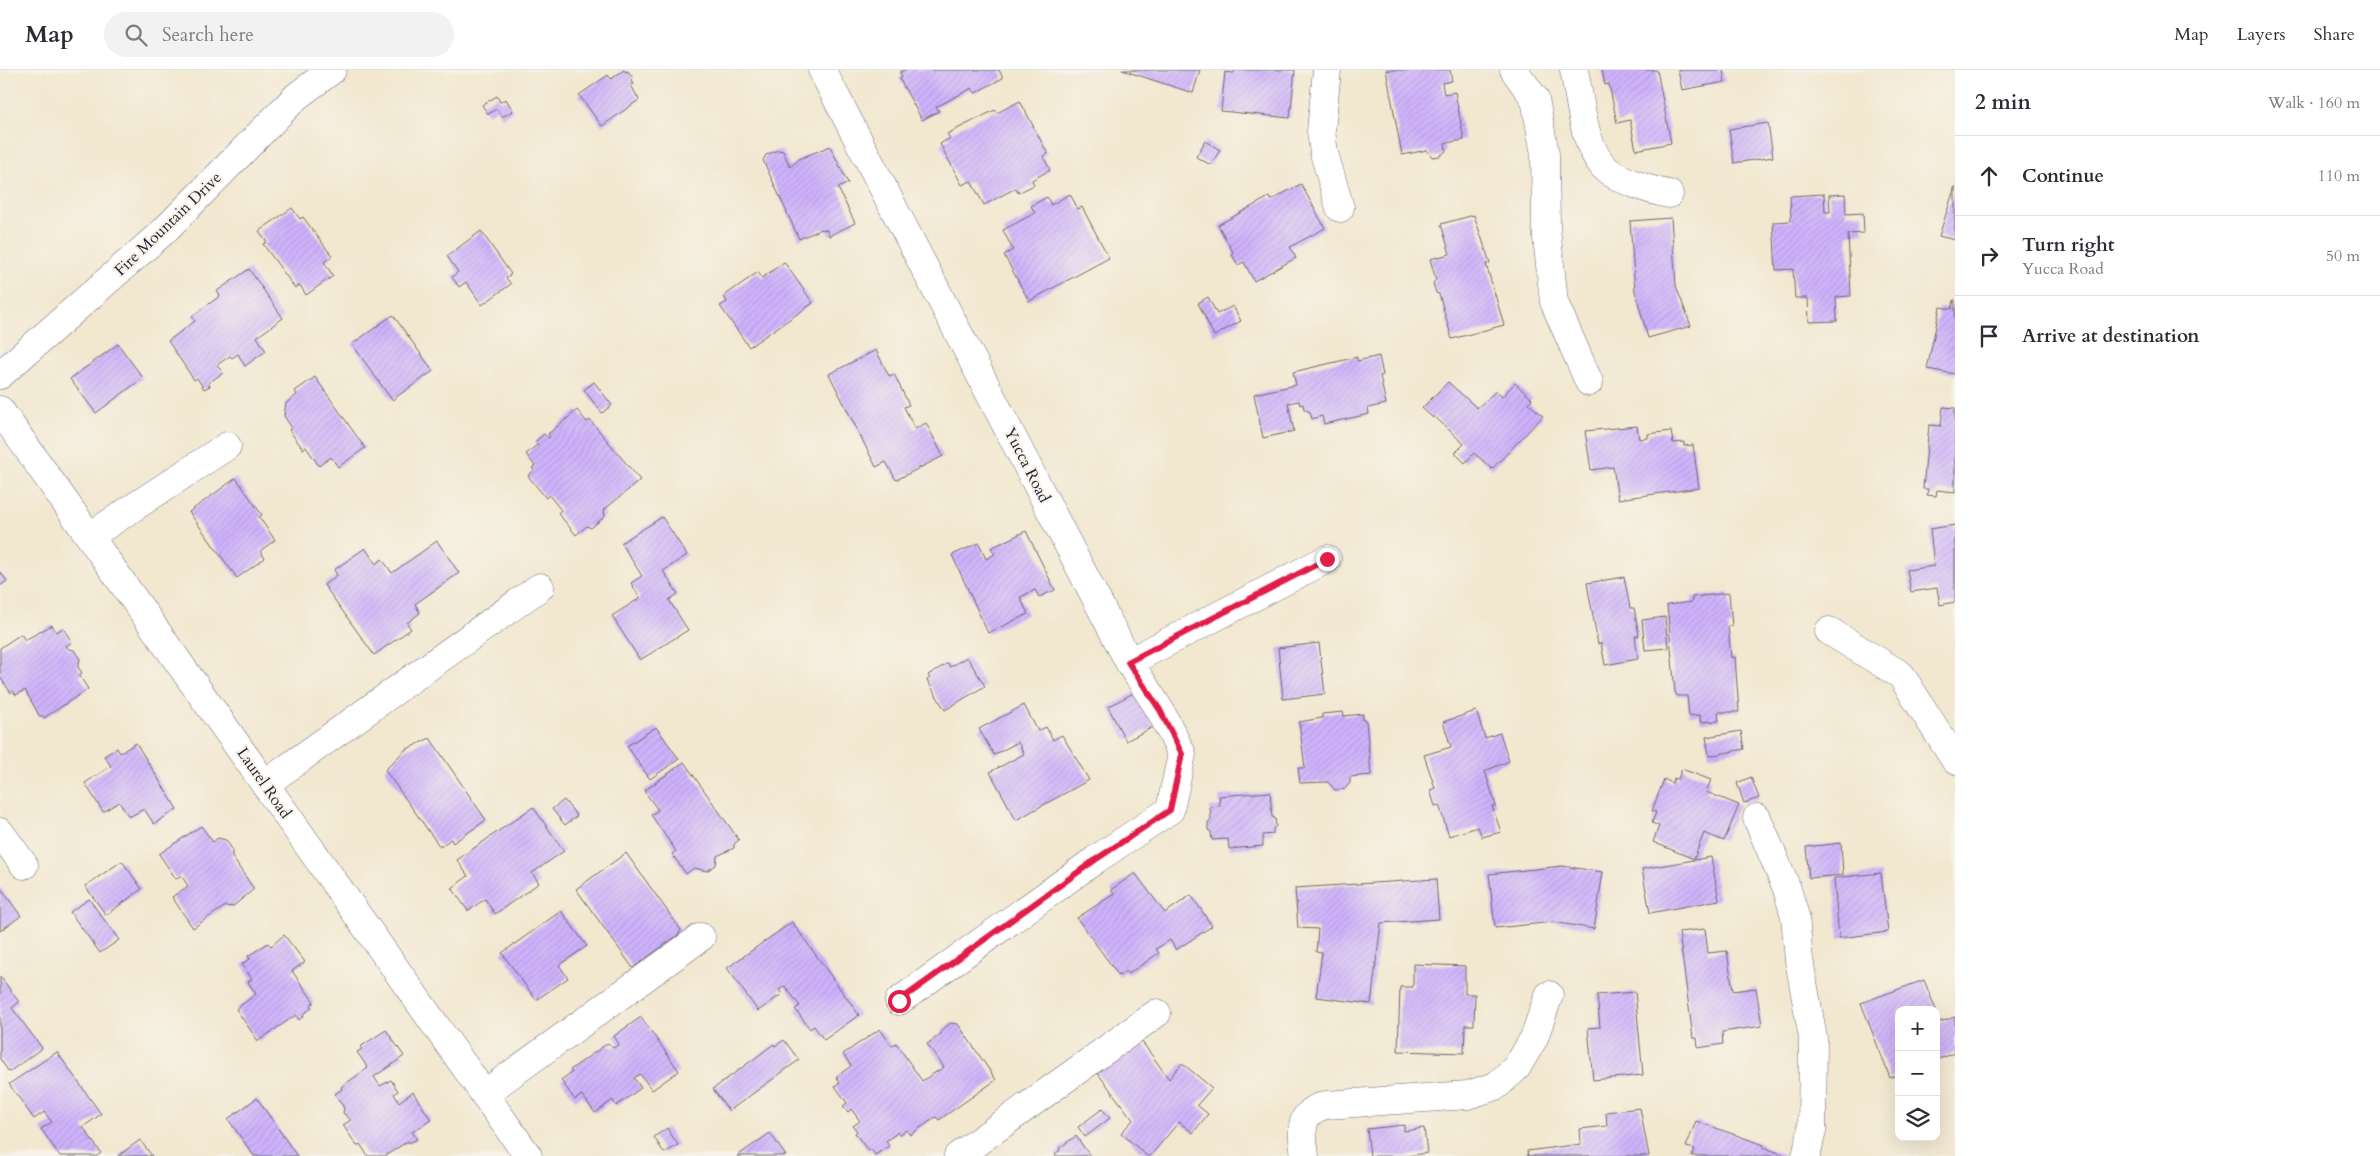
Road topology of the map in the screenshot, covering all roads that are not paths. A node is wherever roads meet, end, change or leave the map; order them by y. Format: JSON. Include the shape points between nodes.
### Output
{"nodes":[{"id":1,"x":332,"y":70,"type":"edge"},
{"id":2,"x":822,"y":70,"type":"edge"},
{"id":3,"x":1327,"y":70,"type":"edge"},
{"id":4,"x":1514,"y":70,"type":"edge"},
{"id":5,"x":1574,"y":70,"type":"edge"},
{"id":6,"x":1669,"y":194,"type":"dead end"},
{"id":7,"x":1340,"y":208,"type":"dead end"},
{"id":8,"x":0,"y":375,"type":"edge"},
{"id":9,"x":1589,"y":382,"type":"dead end"},
{"id":10,"x":0,"y":410,"type":"edge"},
{"id":11,"x":227,"y":446,"type":"dead end"},
{"id":12,"x":90,"y":536,"type":"junction"},
{"id":13,"x":1327,"y":559,"type":"dead end"},
{"id":14,"x":540,"y":588,"type":"dead end"},
{"id":15,"x":1829,"y":631,"type":"dead end"},
{"id":16,"x":1128,"y":662,"type":"junction"},
{"id":17,"x":1955,"y":760,"type":"edge"},
{"id":18,"x":265,"y":784,"type":"junction"},
{"id":19,"x":1757,"y":818,"type":"dead end"},
{"id":20,"x":0,"y":832,"type":"edge"},
{"id":21,"x":24,"y":865,"type":"dead end"},
{"id":22,"x":701,"y":937,"type":"dead end"},
{"id":23,"x":1549,"y":995,"type":"dead end"},
{"id":24,"x":899,"y":1001,"type":"dead end"},
{"id":25,"x":1157,"y":1013,"type":"dead end"},
{"id":26,"x":484,"y":1094,"type":"junction"},
{"id":27,"x":1304,"y":1143,"type":"edge"},
{"id":28,"x":528,"y":1156,"type":"edge"},
{"id":29,"x":958,"y":1156,"type":"edge"},
{"id":30,"x":1806,"y":1156,"type":"edge"}],
"edges":[{"from":1,"to":8,"type":"street","name":"Fire Mountain Drive","via":[[298,96],[164,232]]},
{"from":2,"to":16,"type":"street","name":"Yucca Road"},
{"from":3,"to":7,"type":"street","via":[[1321,131]]},
{"from":4,"to":9,"type":"street","via":[[1535,99],[1545,154],[1546,228],[1554,302]]},
{"from":5,"to":6,"type":"street","via":[[1589,144],[1603,167],[1642,188]]},
{"from":10,"to":12,"type":"street","name":"Laurel Road"},
{"from":11,"to":12,"type":"street"},
{"from":12,"to":18,"type":"street","name":"Laurel Road"},
{"from":13,"to":16,"type":"street"},
{"from":14,"to":18,"type":"street"},
{"from":15,"to":17,"type":"street","via":[[1901,675]]},
{"from":16,"to":24,"type":"street","name":"Yucca Road","via":[[1160,710],[1182,754],[1170,810]]},
{"from":18,"to":26,"type":"street","name":"Laurel Road"},
{"from":19,"to":30,"type":"street","via":[[1795,916],[1813,1038],[1812,1131]]},
{"from":20,"to":21,"type":"street"},
{"from":22,"to":26,"type":"street"},
{"from":23,"to":27,"type":"street","via":[[1534,1038],[1517,1068],[1496,1086],[1468,1095],[1326,1105],[1306,1115]]},
{"from":25,"to":29,"type":"street"},
{"from":26,"to":28,"type":"street","name":"Laurel Road"}]}
